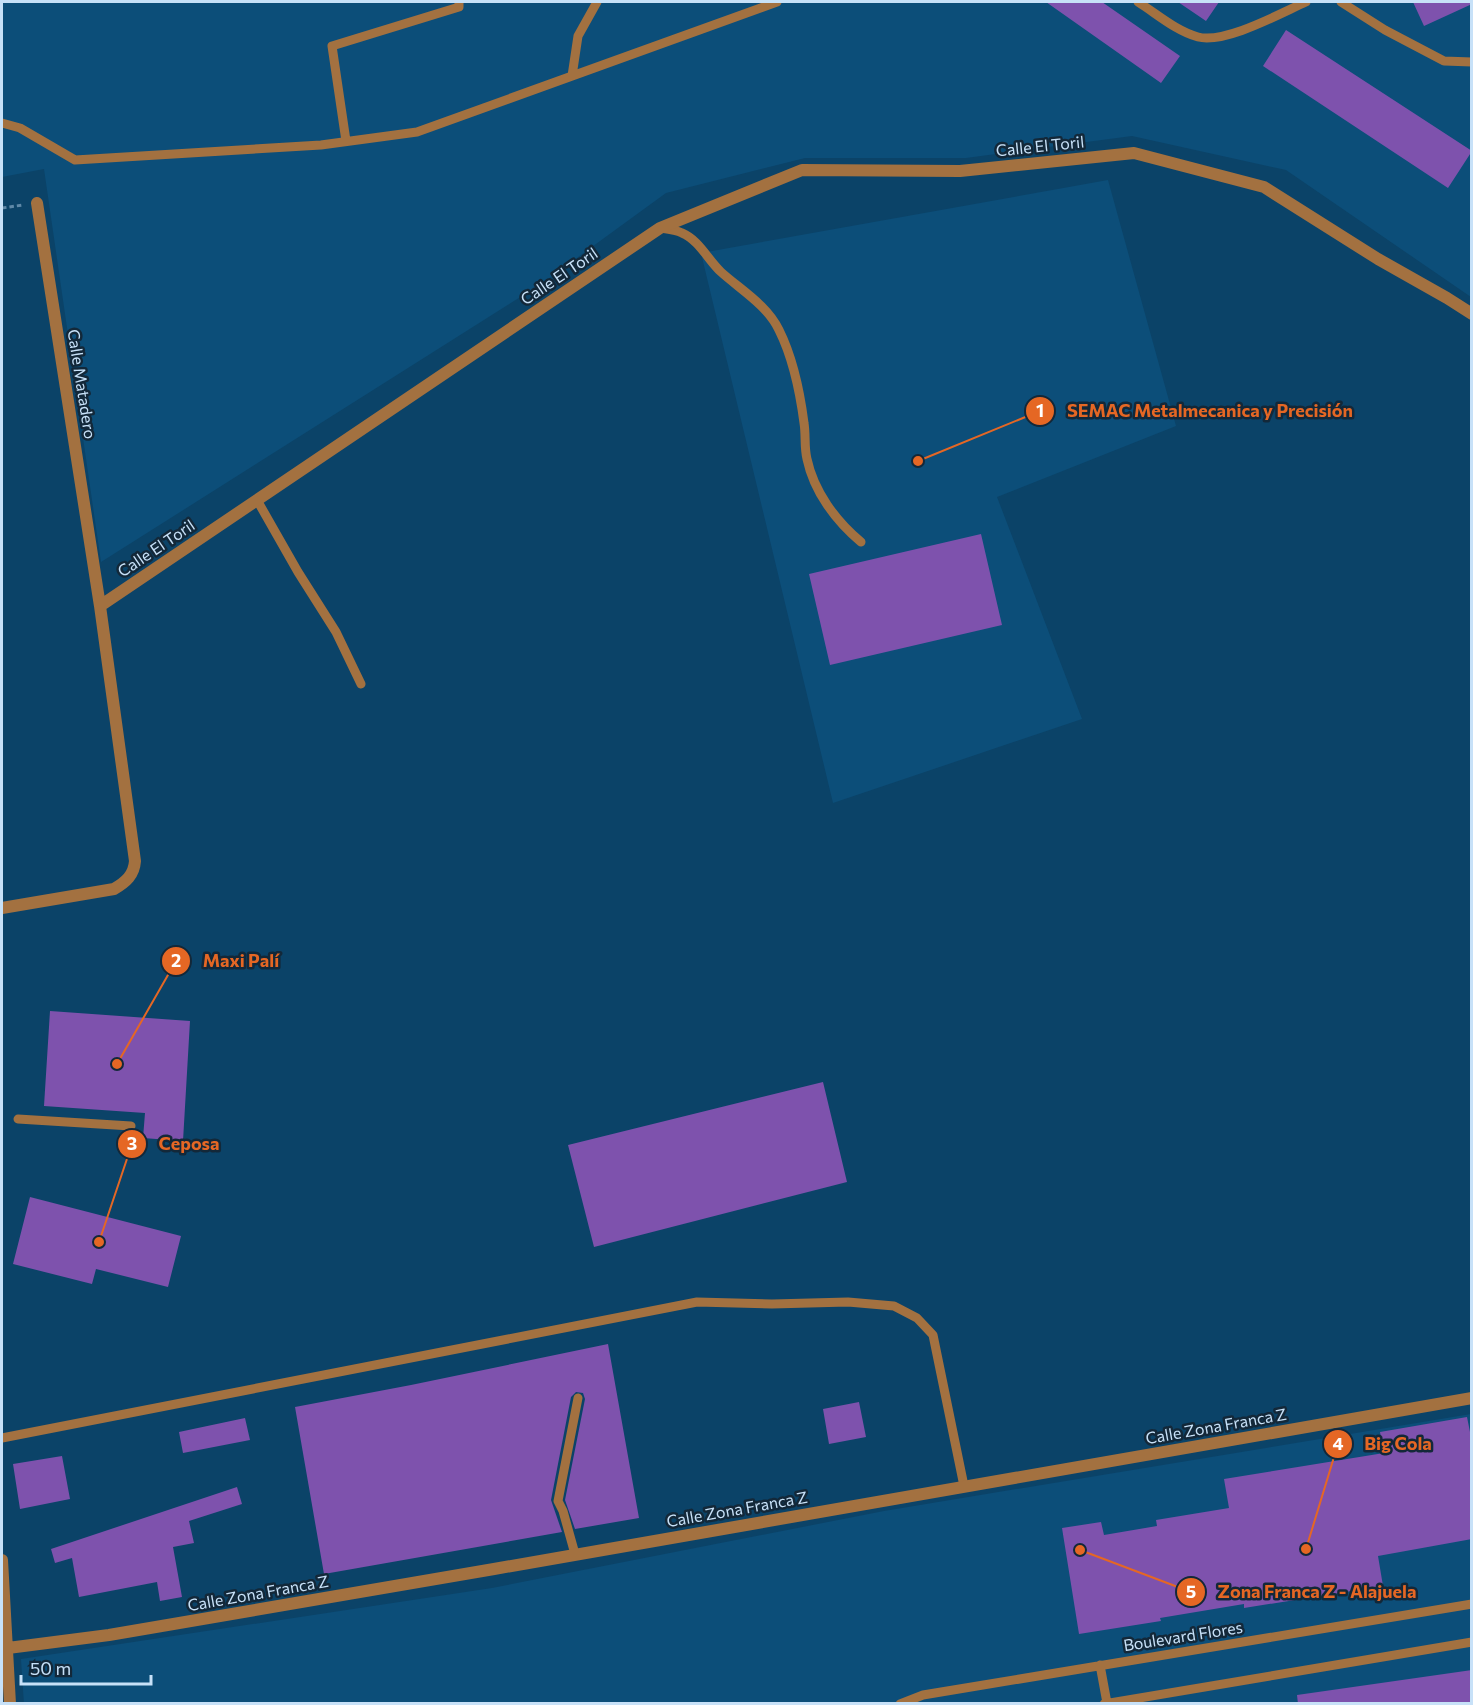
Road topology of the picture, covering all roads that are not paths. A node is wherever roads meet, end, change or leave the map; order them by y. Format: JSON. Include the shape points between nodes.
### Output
{"nodes":[{"id":1,"x":459,"y":2,"type":"edge"},
{"id":2,"x":597,"y":2,"type":"edge"},
{"id":3,"x":777,"y":2,"type":"edge"},
{"id":4,"x":1138,"y":2,"type":"edge"},
{"id":5,"x":1306,"y":2,"type":"edge"},
{"id":6,"x":1341,"y":2,"type":"edge"},
{"id":7,"x":1472,"y":62,"type":"edge"},
{"id":8,"x":572,"y":76,"type":"junction"},
{"id":9,"x":2,"y":123,"type":"edge"},
{"id":10,"x":346,"y":141,"type":"junction"},
{"id":11,"x":37,"y":203,"type":"road end"},
{"id":12,"x":660,"y":228,"type":"junction"},
{"id":13,"x":1472,"y":314,"type":"edge"},
{"id":14,"x":257,"y":500,"type":"junction"},
{"id":15,"x":861,"y":542,"type":"dead end"},
{"id":16,"x":100,"y":606,"type":"junction"},
{"id":17,"x":361,"y":684,"type":"dead end"},
{"id":18,"x":2,"y":908,"type":"edge"},
{"id":19,"x":18,"y":1119,"type":"dead end"},
{"id":20,"x":131,"y":1126,"type":"dead end"},
{"id":21,"x":578,"y":1398,"type":"dead end"},
{"id":22,"x":1472,"y":1398,"type":"edge"},
{"id":23,"x":2,"y":1438,"type":"edge"},
{"id":24,"x":964,"y":1486,"type":"junction"},
{"id":25,"x":575,"y":1554,"type":"junction"},
{"id":26,"x":2,"y":1560,"type":"edge"},
{"id":27,"x":1472,"y":1604,"type":"edge"},
{"id":28,"x":1472,"y":1642,"type":"edge"},
{"id":29,"x":8,"y":1648,"type":"junction"},
{"id":30,"x":1100,"y":1665,"type":"junction"},
{"id":31,"x":7,"y":1697,"type":"edge"},
{"id":32,"x":1106,"y":1703,"type":"edge"},
{"id":33,"x":900,"y":1704,"type":"edge"}],
"edges":[{"from":1,"to":10,"type":"lane","via":[[459,7],[332,46]]},
{"from":2,"to":8,"type":"lane","via":[[578,36]]},
{"from":3,"to":8,"type":"lane"},
{"from":4,"to":5,"type":"lane","via":[[1200,38],[1227,36]]},
{"from":6,"to":7,"type":"lane","via":[[1444,61]]},
{"from":8,"to":10,"type":"lane","via":[[417,132]]},
{"from":9,"to":10,"type":"lane","via":[[75,160]]},
{"from":11,"to":16,"type":"street","name":"Calle Matadero"},
{"from":12,"to":13,"type":"street","name":"Calle El Toril","via":[[802,170],[960,171],[1134,153],[1264,187]]},
{"from":12,"to":14,"type":"street","name":"Calle El Toril"},
{"from":12,"to":15,"type":"lane","via":[[682,232],[696,243],[717,268],[765,309],[779,329],[799,393],[807,461],[814,481],[845,529]]},
{"from":14,"to":16,"type":"street","name":"Calle El Toril"},
{"from":14,"to":17,"type":"lane","via":[[336,632]]},
{"from":16,"to":18,"type":"street","via":[[135,870],[114,889]]},
{"from":19,"to":20,"type":"lane"},
{"from":21,"to":25,"type":"lane","via":[[558,1501]]},
{"from":22,"to":24,"type":"street","name":"Calle Zona Franca Z"},
{"from":23,"to":24,"type":"lane","via":[[697,1302],[848,1302],[894,1306],[917,1318],[933,1335]]},
{"from":24,"to":25,"type":"street","name":"Calle Zona Franca Z"},
{"from":25,"to":29,"type":"street","name":"Calle Zona Franca Z","via":[[109,1635]]},
{"from":26,"to":29,"type":"street"},
{"from":27,"to":30,"type":"lane","name":"Boulevard Flores"},
{"from":28,"to":32,"type":"lane"},
{"from":29,"to":31,"type":"street"},
{"from":30,"to":32,"type":"lane"},
{"from":30,"to":33,"type":"lane","name":"Boulevard Flores","via":[[923,1695]]}]}
